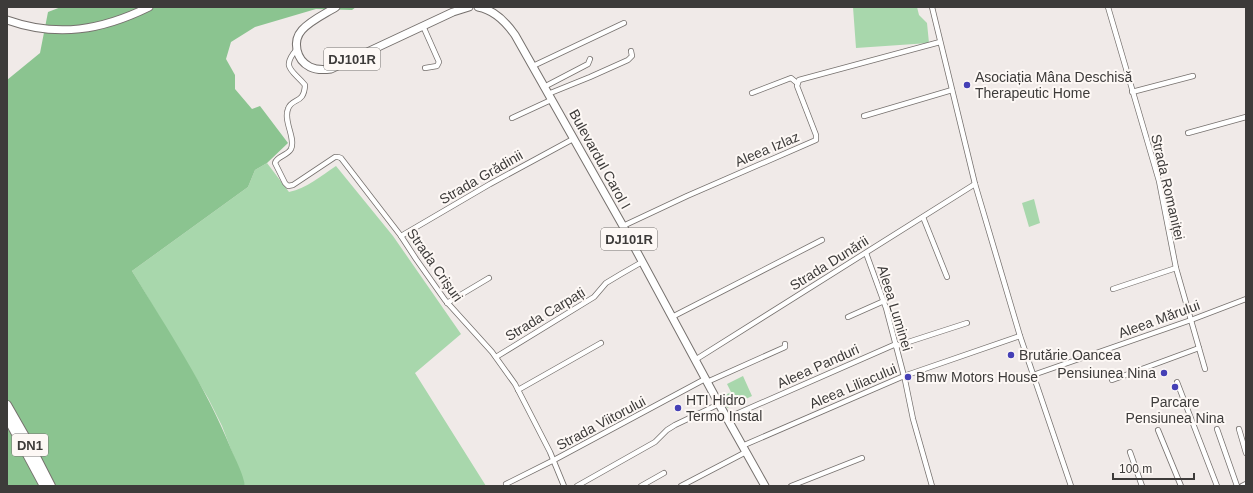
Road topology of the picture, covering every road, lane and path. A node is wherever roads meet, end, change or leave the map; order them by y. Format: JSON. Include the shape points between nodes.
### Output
{"nodes":[{"id":1,"x":149,"y":7,"type":"edge"},
{"id":2,"x":336,"y":7,"type":"edge"},
{"id":3,"x":469,"y":7,"type":"edge"},
{"id":4,"x":478,"y":7,"type":"edge"},
{"id":5,"x":932,"y":7,"type":"edge"},
{"id":6,"x":1108,"y":7,"type":"edge"},
{"id":7,"x":7,"y":20,"type":"edge"},
{"id":8,"x":624,"y":23,"type":"dead end"},
{"id":9,"x":423,"y":26,"type":"junction"},
{"id":10,"x":940,"y":42,"type":"junction"},
{"id":11,"x":297,"y":49,"type":"junction"},
{"id":12,"x":632,"y":51,"type":"dead end"},
{"id":13,"x":590,"y":59,"type":"dead end"},
{"id":14,"x":533,"y":66,"type":"junction"},
{"id":15,"x":425,"y":68,"type":"dead end"},
{"id":16,"x":1193,"y":76,"type":"dead end"},
{"id":17,"x":798,"y":84,"type":"junction"},
{"id":18,"x":544,"y":86,"type":"junction"},
{"id":19,"x":952,"y":90,"type":"junction"},
{"id":20,"x":1132,"y":92,"type":"junction"},
{"id":21,"x":752,"y":93,"type":"dead end"},
{"id":22,"x":550,"y":97,"type":"junction"},
{"id":23,"x":864,"y":116,"type":"dead end"},
{"id":24,"x":1246,"y":117,"type":"edge"},
{"id":25,"x":512,"y":118,"type":"dead end"},
{"id":26,"x":1188,"y":133,"type":"dead end"},
{"id":27,"x":573,"y":138,"type":"junction"},
{"id":28,"x":975,"y":184,"type":"junction"},
{"id":29,"x":923,"y":217,"type":"junction"},
{"id":30,"x":622,"y":226,"type":"junction"},
{"id":31,"x":401,"y":236,"type":"junction"},
{"id":32,"x":822,"y":240,"type":"dead end"},
{"id":33,"x":866,"y":253,"type":"junction"},
{"id":34,"x":642,"y":262,"type":"junction"},
{"id":35,"x":1176,"y":268,"type":"junction"},
{"id":36,"x":947,"y":277,"type":"dead end"},
{"id":37,"x":489,"y":278,"type":"dead end"},
{"id":38,"x":1113,"y":289,"type":"dead end"},
{"id":39,"x":1246,"y":299,"type":"edge"},
{"id":40,"x":884,"y":301,"type":"junction"},
{"id":41,"x":447,"y":303,"type":"junction"},
{"id":42,"x":672,"y":317,"type":"junction"},
{"id":43,"x":848,"y":317,"type":"dead end"},
{"id":44,"x":1191,"y":320,"type":"junction"},
{"id":45,"x":967,"y":323,"type":"dead end"},
{"id":46,"x":1020,"y":336,"type":"junction"},
{"id":47,"x":601,"y":343,"type":"dead end"},
{"id":48,"x":785,"y":344,"type":"dead end"},
{"id":49,"x":896,"y":345,"type":"junction"},
{"id":50,"x":1199,"y":348,"type":"junction"},
{"id":51,"x":496,"y":357,"type":"junction"},
{"id":52,"x":695,"y":360,"type":"junction"},
{"id":53,"x":1205,"y":369,"type":"dead end"},
{"id":54,"x":1033,"y":375,"type":"junction"},
{"id":55,"x":904,"y":376,"type":"junction"},
{"id":56,"x":1112,"y":380,"type":"dead end"},
{"id":57,"x":706,"y":381,"type":"junction"},
{"id":58,"x":1177,"y":382,"type":"dead end"},
{"id":59,"x":518,"y":390,"type":"junction"},
{"id":60,"x":718,"y":404,"type":"junction"},
{"id":61,"x":7,"y":405,"type":"edge"},
{"id":62,"x":7,"y":418,"type":"edge"},
{"id":63,"x":727,"y":418,"type":"junction"},
{"id":64,"x":1217,"y":429,"type":"dead end"},
{"id":65,"x":1239,"y":429,"type":"dead end"},
{"id":66,"x":1158,"y":430,"type":"dead end"},
{"id":67,"x":744,"y":449,"type":"junction"},
{"id":68,"x":1130,"y":452,"type":"dead end"},
{"id":69,"x":1246,"y":453,"type":"edge"},
{"id":70,"x":862,"y":458,"type":"dead end"},
{"id":71,"x":554,"y":460,"type":"junction"},
{"id":72,"x":664,"y":473,"type":"dead end"},
{"id":73,"x":506,"y":484,"type":"dead end"},
{"id":74,"x":1246,"y":484,"type":"edge"},
{"id":75,"x":44,"y":486,"type":"edge"},
{"id":76,"x":51,"y":486,"type":"edge"},
{"id":77,"x":564,"y":486,"type":"edge"},
{"id":78,"x":577,"y":486,"type":"edge"},
{"id":79,"x":641,"y":486,"type":"edge"},
{"id":80,"x":682,"y":486,"type":"edge"},
{"id":81,"x":765,"y":486,"type":"edge"},
{"id":82,"x":791,"y":486,"type":"edge"},
{"id":83,"x":932,"y":486,"type":"edge"},
{"id":84,"x":1071,"y":486,"type":"edge"},
{"id":85,"x":1142,"y":486,"type":"edge"},
{"id":86,"x":1180,"y":486,"type":"edge"},
{"id":87,"x":1217,"y":486,"type":"edge"},
{"id":88,"x":1237,"y":486,"type":"edge"},
{"id":89,"x":1242,"y":486,"type":"edge"}],
"edges":[{"from":1,"to":7,"type":"main road","via":[[115,21],[78,30],[38,28]]},
{"from":2,"to":11,"type":"main road","via":[[302,30],[297,39]]},
{"from":3,"to":9,"type":"main road","number":"DJ101R"},
{"from":4,"to":14,"type":"main road","name":"Bulevardul Carol I","number":"DJ101R","via":[[489,10],[504,21],[516,35]]},
{"from":5,"to":10,"type":"street"},
{"from":6,"to":20,"type":"street","name":"Strada Romaniței"},
{"from":8,"to":14,"type":"street"},
{"from":9,"to":11,"type":"main road","number":"DJ101R","via":[[324,70],[311,68],[302,61]]},
{"from":9,"to":15,"type":"street","via":[[439,62],[437,66]]},
{"from":10,"to":17,"type":"street","via":[[802,78]]},
{"from":10,"to":19,"type":"street"},
{"from":11,"to":31,"type":"street","name":"Strada Crișuri","via":[[288,61],[291,71],[305,86],[305,90],[302,98],[288,108],[291,149],[274,163],[286,185],[293,185],[335,157],[339,157]]},
{"from":12,"to":22,"type":"street","via":[[632,56],[628,60]]},
{"from":13,"to":18,"type":"street","via":[[588,64]]},
{"from":14,"to":18,"type":"main road","name":"Bulevardul Carol I","number":"DJ101R"},
{"from":16,"to":20,"type":"street"},
{"from":17,"to":21,"type":"street","via":[[792,78]]},
{"from":17,"to":30,"type":"street","name":"Aleea Izlaz","via":[[816,140]]},
{"from":18,"to":22,"type":"main road","name":"Bulevardul Carol I","number":"DJ101R"},
{"from":19,"to":23,"type":"street"},
{"from":19,"to":28,"type":"street"},
{"from":20,"to":35,"type":"street","name":"Strada Romaniței","via":[[1159,181]]},
{"from":22,"to":25,"type":"street"},
{"from":22,"to":27,"type":"main road","name":"Bulevardul Carol I","number":"DJ101R"},
{"from":24,"to":26,"type":"street"},
{"from":27,"to":30,"type":"main road","name":"Bulevardul Carol I","number":"DJ101R"},
{"from":27,"to":31,"type":"street","name":"Strada Grădinii"},
{"from":28,"to":29,"type":"street","name":"Strada Dunării"},
{"from":28,"to":46,"type":"street"},
{"from":29,"to":33,"type":"street","name":"Strada Dunării"},
{"from":29,"to":36,"type":"street"},
{"from":30,"to":34,"type":"main road","name":"Bulevardul Carol I","number":"DJ101R"},
{"from":31,"to":41,"type":"street","name":"Strada Crișuri"},
{"from":32,"to":42,"type":"street"},
{"from":33,"to":40,"type":"street","name":"Aleea Luminei"},
{"from":33,"to":52,"type":"street","name":"Strada Dunării"},
{"from":34,"to":42,"type":"main road","name":"Bulevardul Carol I","number":"DJ101R"},
{"from":34,"to":51,"type":"street","name":"Strada Carpați","via":[[606,283],[594,297]]},
{"from":35,"to":38,"type":"street"},
{"from":35,"to":44,"type":"street","name":"Strada Romaniței"},
{"from":37,"to":41,"type":"street"},
{"from":39,"to":44,"type":"street","name":"Aleea Mărului"},
{"from":40,"to":43,"type":"street"},
{"from":40,"to":49,"type":"street","name":"Aleea Luminei"},
{"from":41,"to":51,"type":"street","name":"Strada Crișuri"},
{"from":42,"to":52,"type":"main road","name":"Bulevardul Carol I","number":"DJ101R"},
{"from":44,"to":50,"type":"street","name":"Strada Romaniței"},
{"from":44,"to":54,"type":"street","name":"Aleea Mărului"},
{"from":45,"to":49,"type":"street","name":"Aleea Panduri"},
{"from":46,"to":54,"type":"street"},
{"from":46,"to":55,"type":"street","name":"Aleea Liliacului"},
{"from":47,"to":59,"type":"street"},
{"from":48,"to":57,"type":"street","name":"Strada Viitorului","via":[[783,348]]},
{"from":49,"to":55,"type":"street","name":"Aleea Luminei"},
{"from":49,"to":63,"type":"street","name":"Aleea Panduri"},
{"from":50,"to":53,"type":"street","name":"Strada Romaniței"},
{"from":50,"to":56,"type":"street"},
{"from":51,"to":59,"type":"street","name":"Strada Crișuri"},
{"from":52,"to":57,"type":"main road","name":"Bulevardul Carol I","number":"DJ101R"},
{"from":54,"to":84,"type":"street"},
{"from":55,"to":67,"type":"street","name":"Aleea Liliacului"},
{"from":55,"to":83,"type":"street","name":"Aleea Luminei"},
{"from":57,"to":60,"type":"main road","name":"Bulevardul Carol I","number":"DJ101R"},
{"from":57,"to":71,"type":"street","name":"Strada Viitorului"},
{"from":58,"to":87,"type":"street"},
{"from":59,"to":71,"type":"street","name":"Strada Crișuri"},
{"from":60,"to":63,"type":"main road","name":"Bulevardul Carol I","number":"DJ101R"},
{"from":60,"to":78,"type":"street","via":[[675,425],[655,442]]},
{"from":61,"to":76,"type":"highway","number":"DN1"},
{"from":62,"to":75,"type":"highway","number":"DN1"},
{"from":63,"to":67,"type":"main road","name":"Bulevardul Carol I","number":"DJ101R"},
{"from":64,"to":88,"type":"street"},
{"from":65,"to":69,"type":"street"},
{"from":66,"to":86,"type":"street"},
{"from":67,"to":80,"type":"street","name":"Aleea Liliacului"},
{"from":67,"to":81,"type":"main road","name":"Bulevardul Carol I","number":"DJ101R"},
{"from":68,"to":85,"type":"street"},
{"from":70,"to":82,"type":"street"},
{"from":71,"to":73,"type":"street","name":"Strada Viitorului"},
{"from":71,"to":77,"type":"street","name":"Strada Crișuri"},
{"from":72,"to":79,"type":"street"},
{"from":74,"to":89,"type":"street"}]}
